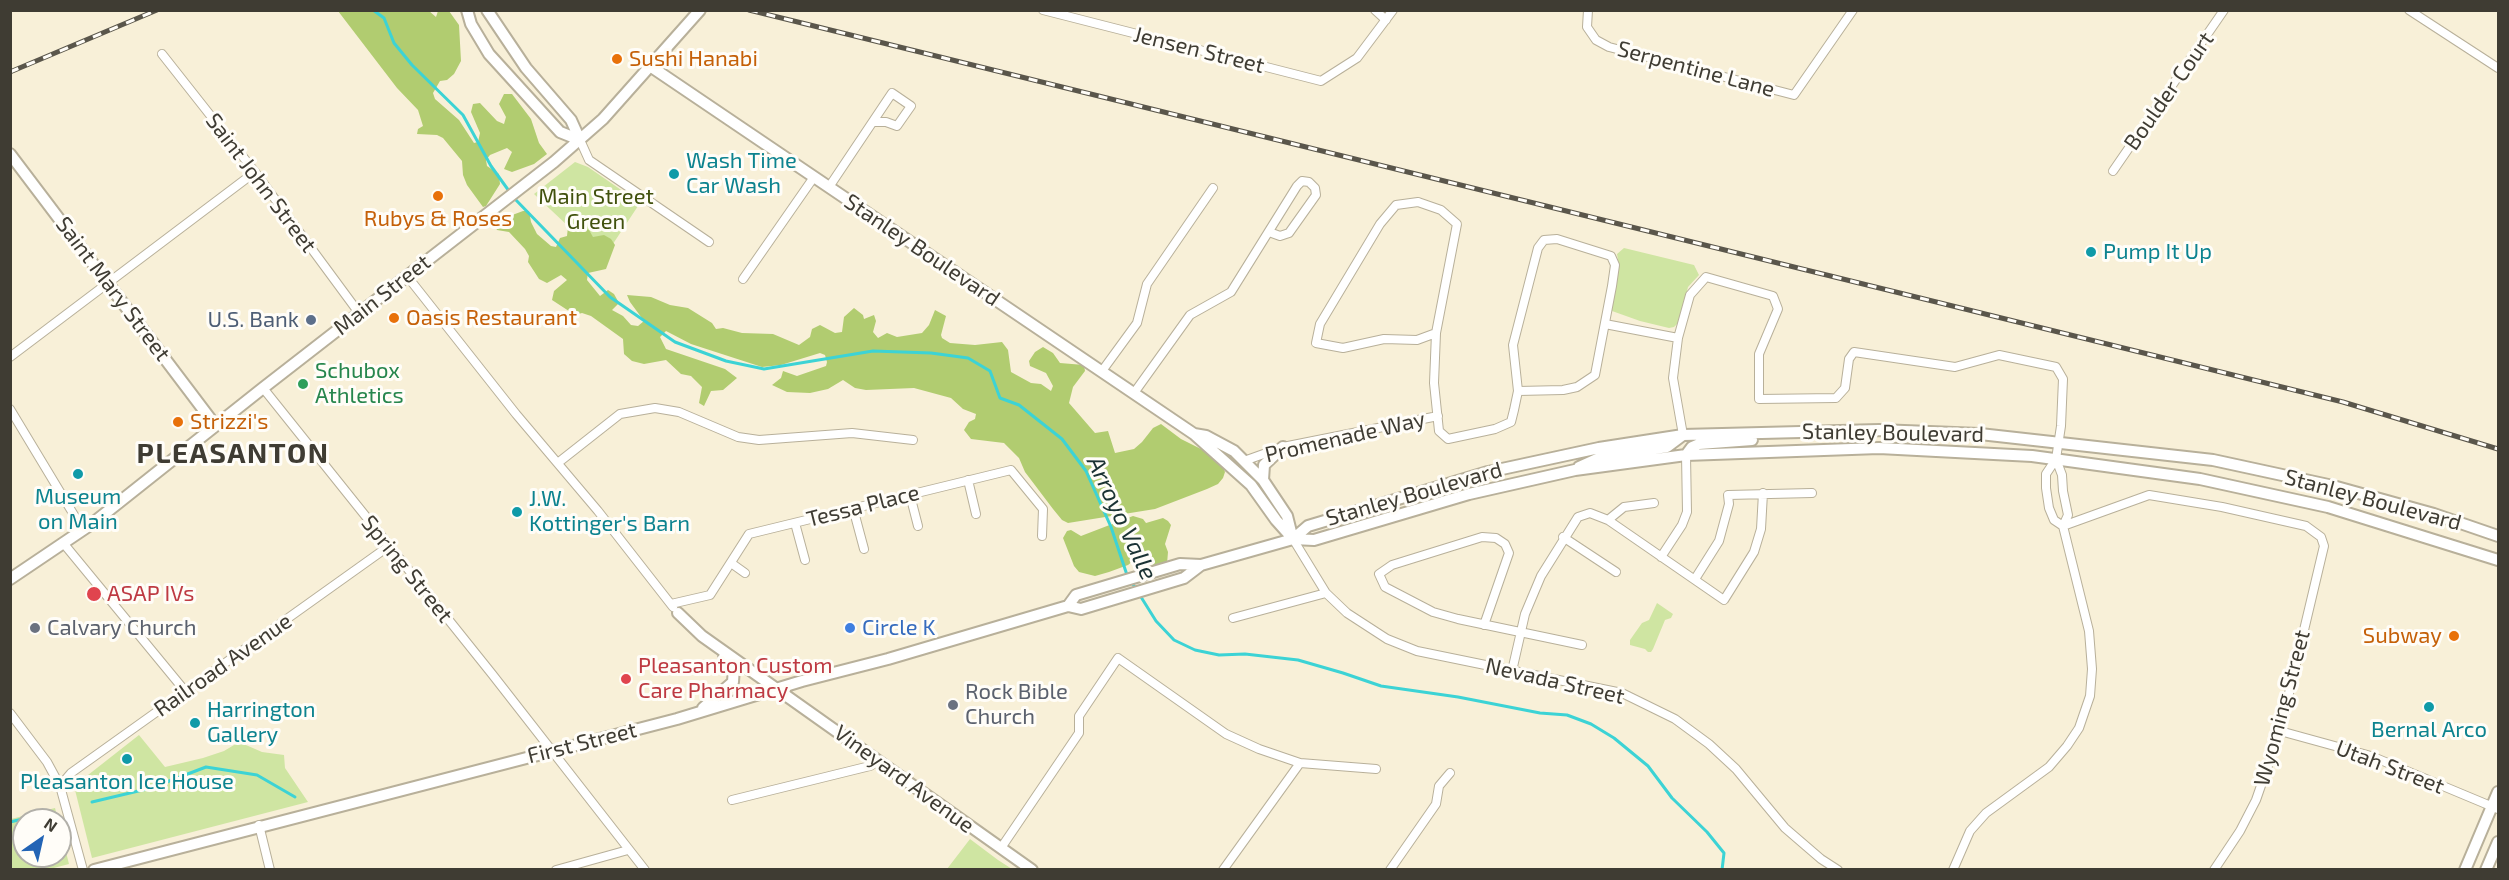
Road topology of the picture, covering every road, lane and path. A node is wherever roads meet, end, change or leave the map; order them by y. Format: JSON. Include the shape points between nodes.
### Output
{"nodes":[{"id":1,"x":467,"y":10,"type":"edge"},
{"id":2,"x":487,"y":10,"type":"edge"},
{"id":3,"x":700,"y":10,"type":"edge"},
{"id":4,"x":1043,"y":10,"type":"edge"},
{"id":5,"x":1375,"y":10,"type":"edge"},
{"id":6,"x":1393,"y":10,"type":"edge"},
{"id":7,"x":1588,"y":10,"type":"edge"},
{"id":8,"x":1853,"y":10,"type":"edge"},
{"id":9,"x":2224,"y":10,"type":"edge"},
{"id":10,"x":2409,"y":10,"type":"edge"},
{"id":11,"x":1386,"y":20,"type":"junction"},
{"id":12,"x":162,"y":54,"type":"dead end"},
{"id":13,"x":650,"y":66,"type":"junction"},
{"id":14,"x":2499,"y":68,"type":"edge"},
{"id":15,"x":873,"y":122,"type":"junction"},
{"id":16,"x":580,"y":140,"type":"junction"},
{"id":17,"x":10,"y":154,"type":"edge"},
{"id":18,"x":255,"y":171,"type":"junction"},
{"id":19,"x":2113,"y":171,"type":"dead end"},
{"id":20,"x":814,"y":177,"type":"junction"},
{"id":21,"x":829,"y":188,"type":"junction"},
{"id":22,"x":1213,"y":188,"type":"dead end"},
{"id":23,"x":1269,"y":232,"type":"junction"},
{"id":24,"x":709,"y":242,"type":"dead end"},
{"id":25,"x":407,"y":276,"type":"junction"},
{"id":26,"x":743,"y":279,"type":"dead end"},
{"id":27,"x":108,"y":282,"type":"junction"},
{"id":28,"x":359,"y":313,"type":"junction"},
{"id":29,"x":1605,"y":324,"type":"junction"},
{"id":30,"x":1436,"y":333,"type":"junction"},
{"id":31,"x":1678,"y":338,"type":"junction"},
{"id":32,"x":10,"y":357,"type":"edge"},
{"id":33,"x":1102,"y":371,"type":"junction"},
{"id":34,"x":262,"y":388,"type":"junction"},
{"id":35,"x":1518,"y":391,"type":"junction"},
{"id":36,"x":1134,"y":393,"type":"junction"},
{"id":37,"x":10,"y":409,"type":"edge"},
{"id":38,"x":1438,"y":416,"type":"junction"},
{"id":39,"x":215,"y":425,"type":"junction"},
{"id":40,"x":1879,"y":430,"type":"junction"},
{"id":41,"x":1797,"y":432,"type":"junction"},
{"id":42,"x":1194,"y":434,"type":"junction"},
{"id":43,"x":1683,"y":435,"type":"junction"},
{"id":44,"x":913,"y":441,"type":"dead end"},
{"id":45,"x":2058,"y":441,"type":"junction"},
{"id":46,"x":1283,"y":447,"type":"junction"},
{"id":47,"x":1879,"y":448,"type":"junction"},
{"id":48,"x":1686,"y":455,"type":"junction"},
{"id":49,"x":2056,"y":459,"type":"junction"},
{"id":50,"x":1244,"y":461,"type":"junction"},
{"id":51,"x":559,"y":462,"type":"junction"},
{"id":52,"x":1575,"y":470,"type":"junction"},
{"id":53,"x":968,"y":480,"type":"junction"},
{"id":54,"x":1263,"y":480,"type":"junction"},
{"id":55,"x":1763,"y":493,"type":"junction"},
{"id":56,"x":1812,"y":493,"type":"dead end"},
{"id":57,"x":910,"y":495,"type":"junction"},
{"id":58,"x":1654,"y":503,"type":"dead end"},
{"id":59,"x":853,"y":508,"type":"junction"},
{"id":60,"x":976,"y":514,"type":"dead end"},
{"id":61,"x":1608,"y":520,"type":"junction"},
{"id":62,"x":795,"y":523,"type":"junction"},
{"id":63,"x":918,"y":526,"type":"dead end"},
{"id":64,"x":2062,"y":526,"type":"junction"},
{"id":65,"x":83,"y":530,"type":"junction"},
{"id":66,"x":1042,"y":536,"type":"dead end"},
{"id":67,"x":2499,"y":536,"type":"edge"},
{"id":68,"x":1563,"y":537,"type":"junction"},
{"id":69,"x":1293,"y":539,"type":"junction"},
{"id":70,"x":64,"y":544,"type":"junction"},
{"id":71,"x":389,"y":546,"type":"junction"},
{"id":72,"x":864,"y":549,"type":"dead end"},
{"id":73,"x":1661,"y":558,"type":"junction"},
{"id":74,"x":805,"y":560,"type":"dead end"},
{"id":75,"x":2499,"y":560,"type":"edge"},
{"id":76,"x":731,"y":563,"type":"junction"},
{"id":77,"x":1201,"y":565,"type":"junction"},
{"id":78,"x":1616,"y":572,"type":"dead end"},
{"id":79,"x":745,"y":573,"type":"dead end"},
{"id":80,"x":10,"y":579,"type":"edge"},
{"id":81,"x":1695,"y":579,"type":"junction"},
{"id":82,"x":1326,"y":593,"type":"junction"},
{"id":83,"x":671,"y":604,"type":"junction"},
{"id":84,"x":1068,"y":606,"type":"junction"},
{"id":85,"x":678,"y":613,"type":"joint"},
{"id":86,"x":1233,"y":618,"type":"dead end"},
{"id":87,"x":1484,"y":625,"type":"junction"},
{"id":88,"x":1521,"y":632,"type":"junction"},
{"id":89,"x":705,"y":639,"type":"junction"},
{"id":90,"x":1582,"y":645,"type":"dead end"},
{"id":91,"x":1512,"y":671,"type":"junction"},
{"id":92,"x":778,"y":689,"type":"junction"},
{"id":93,"x":185,"y":691,"type":"junction"},
{"id":94,"x":10,"y":713,"type":"edge"},
{"id":95,"x":696,"y":713,"type":"junction"},
{"id":96,"x":2280,"y":731,"type":"junction"},
{"id":97,"x":552,"y":750,"type":"junction"},
{"id":98,"x":878,"y":760,"type":"junction"},
{"id":99,"x":1300,"y":763,"type":"junction"},
{"id":100,"x":1376,"y":769,"type":"dead end"},
{"id":101,"x":1450,"y":773,"type":"dead end"},
{"id":102,"x":60,"y":786,"type":"junction"},
{"id":103,"x":2499,"y":792,"type":"edge"},
{"id":104,"x":732,"y":800,"type":"dead end"},
{"id":105,"x":2495,"y":808,"type":"edge"},
{"id":106,"x":259,"y":825,"type":"junction"},
{"id":107,"x":2499,"y":842,"type":"edge"},
{"id":108,"x":1001,"y":848,"type":"junction"},
{"id":109,"x":628,"y":850,"type":"junction"},
{"id":110,"x":83,"y":870,"type":"edge"},
{"id":111,"x":94,"y":870,"type":"edge"},
{"id":112,"x":270,"y":870,"type":"edge"},
{"id":113,"x":556,"y":870,"type":"edge"},
{"id":114,"x":645,"y":870,"type":"edge"},
{"id":115,"x":1032,"y":870,"type":"edge"},
{"id":116,"x":1223,"y":870,"type":"edge"},
{"id":117,"x":1390,"y":870,"type":"edge"},
{"id":118,"x":1838,"y":870,"type":"edge"},
{"id":119,"x":1953,"y":870,"type":"edge"},
{"id":120,"x":2214,"y":870,"type":"edge"},
{"id":121,"x":2465,"y":870,"type":"edge"},
{"id":122,"x":2487,"y":870,"type":"edge"}],
"edges":[{"from":1,"to":16,"type":"main road","via":[[489,54],[560,132]]},
{"from":2,"to":16,"type":"main road","via":[[526,68],[571,120]]},
{"from":3,"to":13,"type":"main road","name":"Main Street"},
{"from":4,"to":11,"type":"street","name":"Jensen Street","via":[[1321,81],[1357,58]]},
{"from":5,"to":11,"type":"street"},
{"from":6,"to":11,"type":"street"},
{"from":7,"to":8,"type":"street","name":"Serpentine Lane","via":[[1587,27],[1596,40],[1610,46],[1794,95]]},
{"from":9,"to":19,"type":"street","name":"Boulder Court"},
{"from":10,"to":14,"type":"street"},
{"from":12,"to":18,"type":"street","name":"Saint John Street"},
{"from":13,"to":16,"type":"main road","name":"Main Street"},
{"from":13,"to":20,"type":"main road","name":"Stanley Boulevard"},
{"from":15,"to":15,"type":"street","via":[[892,93],[910,106],[897,126]]},
{"from":15,"to":21,"type":"street"},
{"from":16,"to":24,"type":"street","via":[[590,160]]},
{"from":16,"to":25,"type":"main road","name":"Main Street"},
{"from":17,"to":27,"type":"main road","name":"Saint Mary Street"},
{"from":18,"to":27,"type":"street"},
{"from":18,"to":28,"type":"street","name":"Saint John Street"},
{"from":20,"to":21,"type":"main road","name":"Stanley Boulevard"},
{"from":20,"to":26,"type":"street"},
{"from":21,"to":33,"type":"main road","name":"Stanley Boulevard"},
{"from":22,"to":33,"type":"street","via":[[1147,284],[1137,323]]},
{"from":23,"to":23,"type":"street","via":[[1297,186],[1309,182],[1316,195],[1289,233],[1280,236]]},
{"from":23,"to":36,"type":"street","via":[[1231,292],[1190,315]]},
{"from":25,"to":28,"type":"main road","name":"Main Street"},
{"from":25,"to":51,"type":"street"},
{"from":27,"to":32,"type":"street"},
{"from":27,"to":39,"type":"main road","name":"Saint Mary Street"},
{"from":28,"to":34,"type":"main road","name":"Main Street"},
{"from":29,"to":31,"type":"street"},
{"from":29,"to":35,"type":"street","via":[[1595,375],[1586,382],[1563,390]]},
{"from":29,"to":35,"type":"street","via":[[1614,270],[1611,256],[1557,239],[1544,240],[1538,248],[1513,345]]},
{"from":30,"to":30,"type":"street","via":[[1457,224],[1442,210],[1418,202],[1396,205],[1380,224],[1320,324],[1316,343],[1343,348],[1384,339],[1417,340]]},
{"from":30,"to":38,"type":"street","via":[[1434,383]]},
{"from":31,"to":43,"type":"street","via":[[1673,378]]},
{"from":31,"to":45,"type":"street","via":[[1690,295],[1706,277],[1773,296],[1778,309],[1759,354],[1760,399],[1836,398],[1845,387],[1854,352],[1955,367],[1999,355],[2034,361],[2056,367],[2063,379]]},
{"from":33,"to":36,"type":"main road","name":"Stanley Boulevard"},
{"from":34,"to":39,"type":"main road","name":"Main Street"},
{"from":34,"to":71,"type":"street","name":"Spring Street"},
{"from":35,"to":38,"type":"street","name":"Promenade Way","via":[[1511,422],[1495,429],[1448,439],[1439,431]]},
{"from":36,"to":42,"type":"main road","name":"Stanley Boulevard"},
{"from":37,"to":65,"type":"street"},
{"from":38,"to":46,"type":"street","name":"Promenade Way"},
{"from":39,"to":65,"type":"main road","name":"Main Street"},
{"from":40,"to":41,"type":"main road","name":"Stanley Boulevard"},
{"from":40,"to":45,"type":"main road","name":"Stanley Boulevard"},
{"from":40,"to":47,"type":"main road"},
{"from":41,"to":43,"type":"main road","name":"Stanley Boulevard"},
{"from":41,"to":48,"type":"main road","via":[[1699,444]]},
{"from":42,"to":50,"type":"main road","name":"Stanley Boulevard","via":[[1234,451]]},
{"from":42,"to":69,"type":"main road","name":"Stanley Boulevard","via":[[1251,485]]},
{"from":43,"to":52,"type":"main road","via":[[1667,447],[1599,458]]},
{"from":43,"to":69,"type":"main road","name":"Stanley Boulevard","via":[[1488,472],[1308,526]]},
{"from":44,"to":51,"type":"street","via":[[852,433],[759,440],[738,437],[679,412],[655,408],[620,414]]},
{"from":45,"to":49,"type":"street"},
{"from":45,"to":67,"type":"main road","name":"Stanley Boulevard","via":[[2254,468],[2434,514]]},
{"from":46,"to":50,"type":"street","name":"Promenade Way"},
{"from":46,"to":54,"type":"main road","via":[[1264,465]]},
{"from":47,"to":48,"type":"main road","name":"Stanley Boulevard"},
{"from":47,"to":49,"type":"main road","name":"Stanley Boulevard"},
{"from":48,"to":52,"type":"main road","name":"Stanley Boulevard"},
{"from":48,"to":73,"type":"street","via":[[1687,512]]},
{"from":49,"to":64,"type":"street","via":[[2068,515]]},
{"from":49,"to":64,"type":"street","via":[[2046,474],[2046,488],[2054,520]]},
{"from":49,"to":75,"type":"main road","name":"Stanley Boulevard","via":[[2200,479],[2282,496]]},
{"from":50,"to":54,"type":"main road","name":"Stanley Boulevard"},
{"from":51,"to":83,"type":"street"},
{"from":52,"to":69,"type":"main road","name":"Stanley Boulevard","via":[[1469,494],[1314,540]]},
{"from":53,"to":57,"type":"street","name":"Tessa Place"},
{"from":53,"to":60,"type":"street"},
{"from":53,"to":66,"type":"street","name":"Tessa Place","via":[[1011,470],[1043,509]]},
{"from":54,"to":69,"type":"main road","name":"Stanley Boulevard","via":[[1287,516]]},
{"from":55,"to":56,"type":"street"},
{"from":55,"to":81,"type":"street","via":[[1728,495],[1719,541]]},
{"from":55,"to":81,"type":"street","via":[[1761,529],[1754,552],[1724,600]]},
{"from":57,"to":59,"type":"street","name":"Tessa Place"},
{"from":57,"to":63,"type":"street"},
{"from":58,"to":61,"type":"street","via":[[1624,507]]},
{"from":59,"to":62,"type":"street","name":"Tessa Place"},
{"from":59,"to":72,"type":"street"},
{"from":61,"to":68,"type":"street","via":[[1590,513],[1578,517]]},
{"from":61,"to":73,"type":"street"},
{"from":62,"to":74,"type":"street"},
{"from":62,"to":76,"type":"street","name":"Tessa Place","via":[[749,534]]},
{"from":64,"to":96,"type":"street","name":"Wyoming Street","via":[[2148,495],[2306,526],[2321,537],[2324,546]]},
{"from":64,"to":119,"type":"street","via":[[2089,631],[2090,696],[2079,728],[2067,746],[2049,767],[1986,813],[1970,831]]},
{"from":65,"to":70,"type":"main road","name":"Main Street"},
{"from":68,"to":78,"type":"street"},
{"from":68,"to":88,"type":"street","via":[[1541,576]]},
{"from":69,"to":77,"type":"main road","name":"First Street"},
{"from":69,"to":82,"type":"street","name":"Nevada Street"},
{"from":70,"to":80,"type":"main road","name":"Main Street"},
{"from":70,"to":93,"type":"street"},
{"from":71,"to":93,"type":"street","name":"Railroad Avenue"},
{"from":71,"to":97,"type":"street","name":"Spring Street"},
{"from":73,"to":81,"type":"street"},
{"from":76,"to":79,"type":"street"},
{"from":76,"to":83,"type":"street","name":"Tessa Place","via":[[710,595]]},
{"from":77,"to":84,"type":"main road","name":"First Street","via":[[1185,578],[1081,609]]},
{"from":77,"to":84,"type":"main road","name":"First Street","via":[[1180,564],[1076,595]]},
{"from":82,"to":86,"type":"street"},
{"from":82,"to":91,"type":"street","name":"Nevada Street","via":[[1347,614],[1387,639],[1417,651]]},
{"from":83,"to":85,"type":"street"},
{"from":84,"to":92,"type":"main road","name":"First Street"},
{"from":85,"to":89,"type":"main road"},
{"from":87,"to":87,"type":"street","via":[[1433,612],[1406,599],[1385,587],[1379,574],[1392,565],[1482,537],[1496,538],[1509,553]]},
{"from":87,"to":88,"type":"street"},
{"from":88,"to":90,"type":"street"},
{"from":88,"to":91,"type":"street"},
{"from":89,"to":92,"type":"main road","name":"Vineyard Avenue"},
{"from":89,"to":95,"type":"main road","via":[[730,662],[735,674],[728,687]]},
{"from":91,"to":118,"type":"street","name":"Nevada Street","via":[[1622,693],[1676,719],[1736,769],[1785,828]]},
{"from":92,"to":95,"type":"main road","name":"First Street"},
{"from":92,"to":98,"type":"main road","name":"Vineyard Avenue"},
{"from":93,"to":102,"type":"street","name":"Railroad Avenue","via":[[71,773]]},
{"from":94,"to":102,"type":"street"},
{"from":95,"to":97,"type":"main road","name":"First Street"},
{"from":96,"to":105,"type":"street","name":"Utah Street","via":[[2371,756]]},
{"from":96,"to":120,"type":"street","name":"Wyoming Street","via":[[2256,800]]},
{"from":97,"to":106,"type":"main road","name":"First Street"},
{"from":97,"to":109,"type":"street","name":"Spring Street"},
{"from":98,"to":104,"type":"street","via":[[870,766]]},
{"from":98,"to":108,"type":"main road","name":"Vineyard Avenue"},
{"from":99,"to":100,"type":"street"},
{"from":99,"to":108,"type":"street","via":[[1226,734],[1118,658],[1078,716],[1079,733]]},
{"from":99,"to":116,"type":"street"},
{"from":101,"to":117,"type":"street","via":[[1439,786],[1436,804]]},
{"from":102,"to":110,"type":"street"},
{"from":103,"to":105,"type":"main road"},
{"from":105,"to":121,"type":"main road"},
{"from":106,"to":111,"type":"main road","name":"First Street"},
{"from":106,"to":112,"type":"street"},
{"from":107,"to":122,"type":"main road"},
{"from":108,"to":115,"type":"main road","name":"Vineyard Avenue"},
{"from":109,"to":113,"type":"street"},
{"from":109,"to":114,"type":"street","name":"Spring Street"}]}
